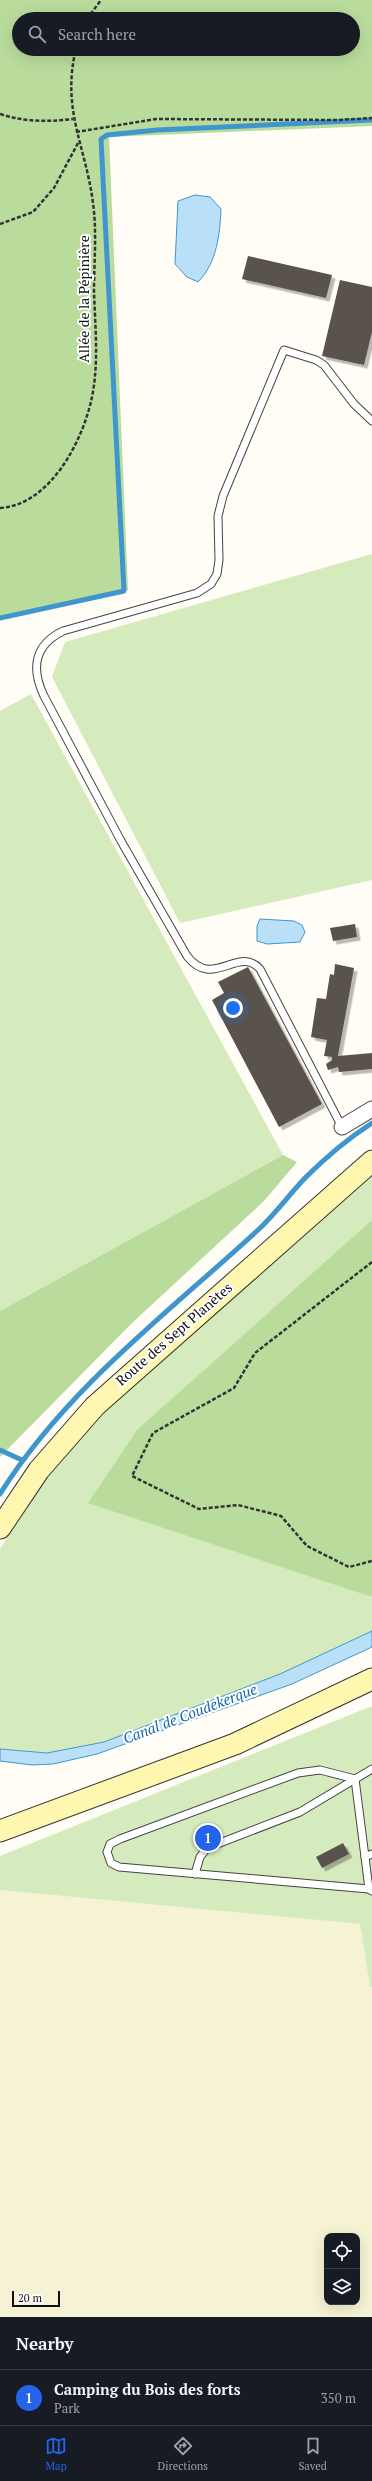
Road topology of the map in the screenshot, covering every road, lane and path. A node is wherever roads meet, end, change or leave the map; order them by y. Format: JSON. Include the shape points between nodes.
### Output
{"nodes":[{"id":1,"x":101,"y":0,"type":"edge"},
{"id":2,"x":92,"y":12,"type":"edge"},
{"id":3,"x":75,"y":56,"type":"edge"},
{"id":4,"x":0,"y":114,"type":"edge"},
{"id":5,"x":372,"y":118,"type":"edge"},
{"id":6,"x":73,"y":119,"type":"junction"},
{"id":7,"x":76,"y":132,"type":"junction"},
{"id":8,"x":78,"y":142,"type":"junction"},
{"id":9,"x":0,"y":224,"type":"edge"},
{"id":10,"x":372,"y":422,"type":"edge"},
{"id":11,"x":0,"y":508,"type":"edge"},
{"id":12,"x":372,"y":1109,"type":"edge"},
{"id":13,"x":342,"y":1127,"type":"joint"},
{"id":14,"x":372,"y":1161,"type":"edge"},
{"id":15,"x":372,"y":1262,"type":"edge"},
{"id":16,"x":0,"y":1528,"type":"edge"},
{"id":17,"x":372,"y":1561,"type":"edge"},
{"id":18,"x":372,"y":1679,"type":"edge"},
{"id":19,"x":372,"y":1769,"type":"edge"},
{"id":20,"x":355,"y":1779,"type":"junction"},
{"id":21,"x":20,"y":1822,"type":"junction"},
{"id":22,"x":0,"y":1827,"type":"edge"},
{"id":23,"x":0,"y":1831,"type":"edge"},
{"id":24,"x":369,"y":1856,"type":"edge"},
{"id":25,"x":195,"y":1874,"type":"junction"},
{"id":26,"x":370,"y":1890,"type":"edge"}],
"edges":[{"from":1,"to":2,"type":"path"},
{"from":3,"to":6,"type":"path","name":"Allée de la Pépinière","via":[[70,88]]},
{"from":4,"to":6,"type":"path","via":[[20,120],[44,122]]},
{"from":5,"to":7,"type":"path","via":[[156,120]]},
{"from":6,"to":7,"type":"path","name":"Allée de la Pépinière"},
{"from":7,"to":8,"type":"path","name":"Allée de la Pépinière"},
{"from":8,"to":9,"type":"path","via":[[54,188],[33,212]]},
{"from":8,"to":11,"type":"path","name":"Allée de la Pépinière","via":[[94,205],[95,365],[92,397],[74,444],[53,477],[30,500],[16,507]]},
{"from":10,"to":13,"type":"lane","via":[[354,404],[324,365],[284,350],[223,496],[217,525],[218,567],[211,584],[197,593],[56,634],[42,648],[36,667],[40,689],[121,841],[187,956],[195,965],[205,970],[216,970],[245,961],[260,969]]},
{"from":12,"to":13,"type":"street"},
{"from":14,"to":16,"type":"main road","name":"Route des Sept Planètes","via":[[95,1406],[39,1470]]},
{"from":15,"to":17,"type":"path","via":[[255,1352],[234,1388],[153,1433],[132,1476],[199,1509],[238,1505],[281,1516],[307,1546],[349,1567]]},
{"from":18,"to":21,"type":"main road","via":[[290,1720],[228,1746]]},
{"from":19,"to":20,"type":"lane"},
{"from":20,"to":24,"type":"lane"},
{"from":20,"to":25,"type":"lane","via":[[300,1812],[207,1848],[200,1857]]},
{"from":20,"to":25,"type":"lane","via":[[320,1770],[298,1773],[120,1839],[108,1848],[109,1860],[119,1866]]},
{"from":21,"to":22,"type":"main road"},
{"from":21,"to":23,"type":"main road"},
{"from":24,"to":26,"type":"lane"},
{"from":25,"to":26,"type":"lane"}]}
